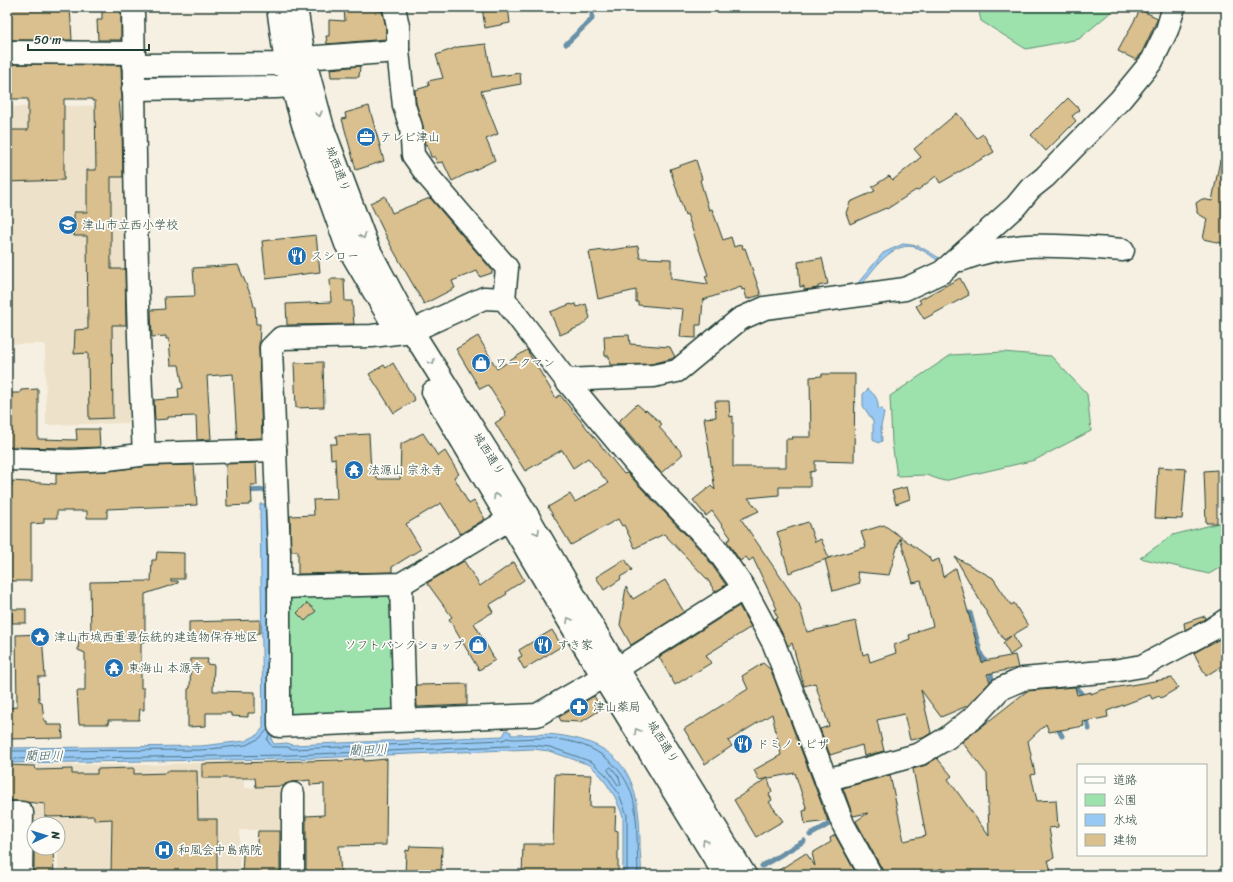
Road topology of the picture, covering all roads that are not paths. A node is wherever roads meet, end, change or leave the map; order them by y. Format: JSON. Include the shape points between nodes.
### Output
{"nodes":[{"id":1,"x":133,"y":7,"type":"edge"},
{"id":2,"x":278,"y":7,"type":"edge"},
{"id":3,"x":296,"y":7,"type":"edge"},
{"id":4,"x":394,"y":7,"type":"edge"},
{"id":5,"x":1174,"y":7,"type":"edge"},
{"id":6,"x":398,"y":51,"type":"junction"},
{"id":7,"x":7,"y":52,"type":"edge"},
{"id":8,"x":133,"y":58,"type":"junction"},
{"id":9,"x":295,"y":61,"type":"junction"},
{"id":10,"x":301,"y":83,"type":"junction"},
{"id":11,"x":133,"y":89,"type":"junction"},
{"id":12,"x":1123,"y":250,"type":"dead end"},
{"id":13,"x":952,"y":264,"type":"junction"},
{"id":14,"x":504,"y":299,"type":"junction"},
{"id":15,"x":405,"y":332,"type":"junction"},
{"id":16,"x":566,"y":380,"type":"junction"},
{"id":17,"x":275,"y":450,"type":"junction"},
{"id":18,"x":144,"y":454,"type":"junction"},
{"id":19,"x":7,"y":459,"type":"edge"},
{"id":20,"x":518,"y":516,"type":"junction"},
{"id":21,"x":401,"y":584,"type":"junction"},
{"id":22,"x":279,"y":587,"type":"junction"},
{"id":23,"x":744,"y":588,"type":"junction"},
{"id":24,"x":1226,"y":620,"type":"edge"},
{"id":25,"x":611,"y":672,"type":"junction"},
{"id":26,"x":405,"y":720,"type":"junction"},
{"id":27,"x":826,"y":780,"type":"junction"},
{"id":28,"x":293,"y":794,"type":"dead end"},
{"id":29,"x":7,"y":813,"type":"edge"},
{"id":30,"x":21,"y":875,"type":"edge"},
{"id":31,"x":293,"y":875,"type":"edge"},
{"id":32,"x":725,"y":875,"type":"edge"},
{"id":33,"x":745,"y":875,"type":"edge"},
{"id":34,"x":871,"y":875,"type":"edge"}],
"edges":[{"from":1,"to":8,"type":"street"},
{"from":2,"to":9,"type":"street","name":"城西通り"},
{"from":3,"to":9,"type":"street","name":"城西通り"},
{"from":4,"to":6,"type":"street","via":[[398,26]]},
{"from":5,"to":13,"type":"street","via":[[1167,30],[1152,61],[1120,100],[1016,206]]},
{"from":6,"to":9,"type":"street"},
{"from":6,"to":14,"type":"street","via":[[404,106],[411,127],[413,155],[426,175],[507,268]]},
{"from":7,"to":8,"type":"street"},
{"from":8,"to":9,"type":"street"},
{"from":8,"to":11,"type":"street"},
{"from":9,"to":10,"type":"street","name":"城西通り"},
{"from":10,"to":11,"type":"street"},
{"from":10,"to":15,"type":"street","name":"城西通り","via":[[323,128],[368,248]]},
{"from":11,"to":18,"type":"street"},
{"from":12,"to":13,"type":"street","via":[[1055,245],[997,249]]},
{"from":13,"to":16,"type":"street","via":[[942,272],[905,289],[765,308],[740,319],[677,371],[653,376]]},
{"from":14,"to":15,"type":"street","via":[[484,298]]},
{"from":14,"to":16,"type":"street"},
{"from":15,"to":17,"type":"street","via":[[372,336],[281,338],[271,348]]},
{"from":15,"to":20,"type":"street","name":"城西通り"},
{"from":16,"to":23,"type":"street","via":[[635,463],[715,547]]},
{"from":17,"to":18,"type":"street"},
{"from":17,"to":22,"type":"street"},
{"from":18,"to":19,"type":"street","via":[[70,461]]},
{"from":20,"to":21,"type":"street"},
{"from":20,"to":25,"type":"street","name":"城西通り","via":[[575,631]]},
{"from":21,"to":22,"type":"street"},
{"from":21,"to":26,"type":"street"},
{"from":22,"to":26,"type":"street","via":[[279,726]]},
{"from":23,"to":25,"type":"street"},
{"from":23,"to":27,"type":"street","via":[[774,644]]},
{"from":24,"to":27,"type":"street","via":[[1142,666],[1113,672],[1023,679],[1000,689],[975,716],[947,738],[920,754]]},
{"from":25,"to":26,"type":"street","via":[[537,715]]},
{"from":32,"to":25,"type":"street","name":"城西通り","one_way":true},
{"from":25,"to":33,"type":"street","name":"城西通り"},
{"from":27,"to":34,"type":"street","via":[[843,824]]},
{"from":28,"to":31,"type":"street"},
{"from":29,"to":30,"type":"street","via":[[22,813]]}]}
